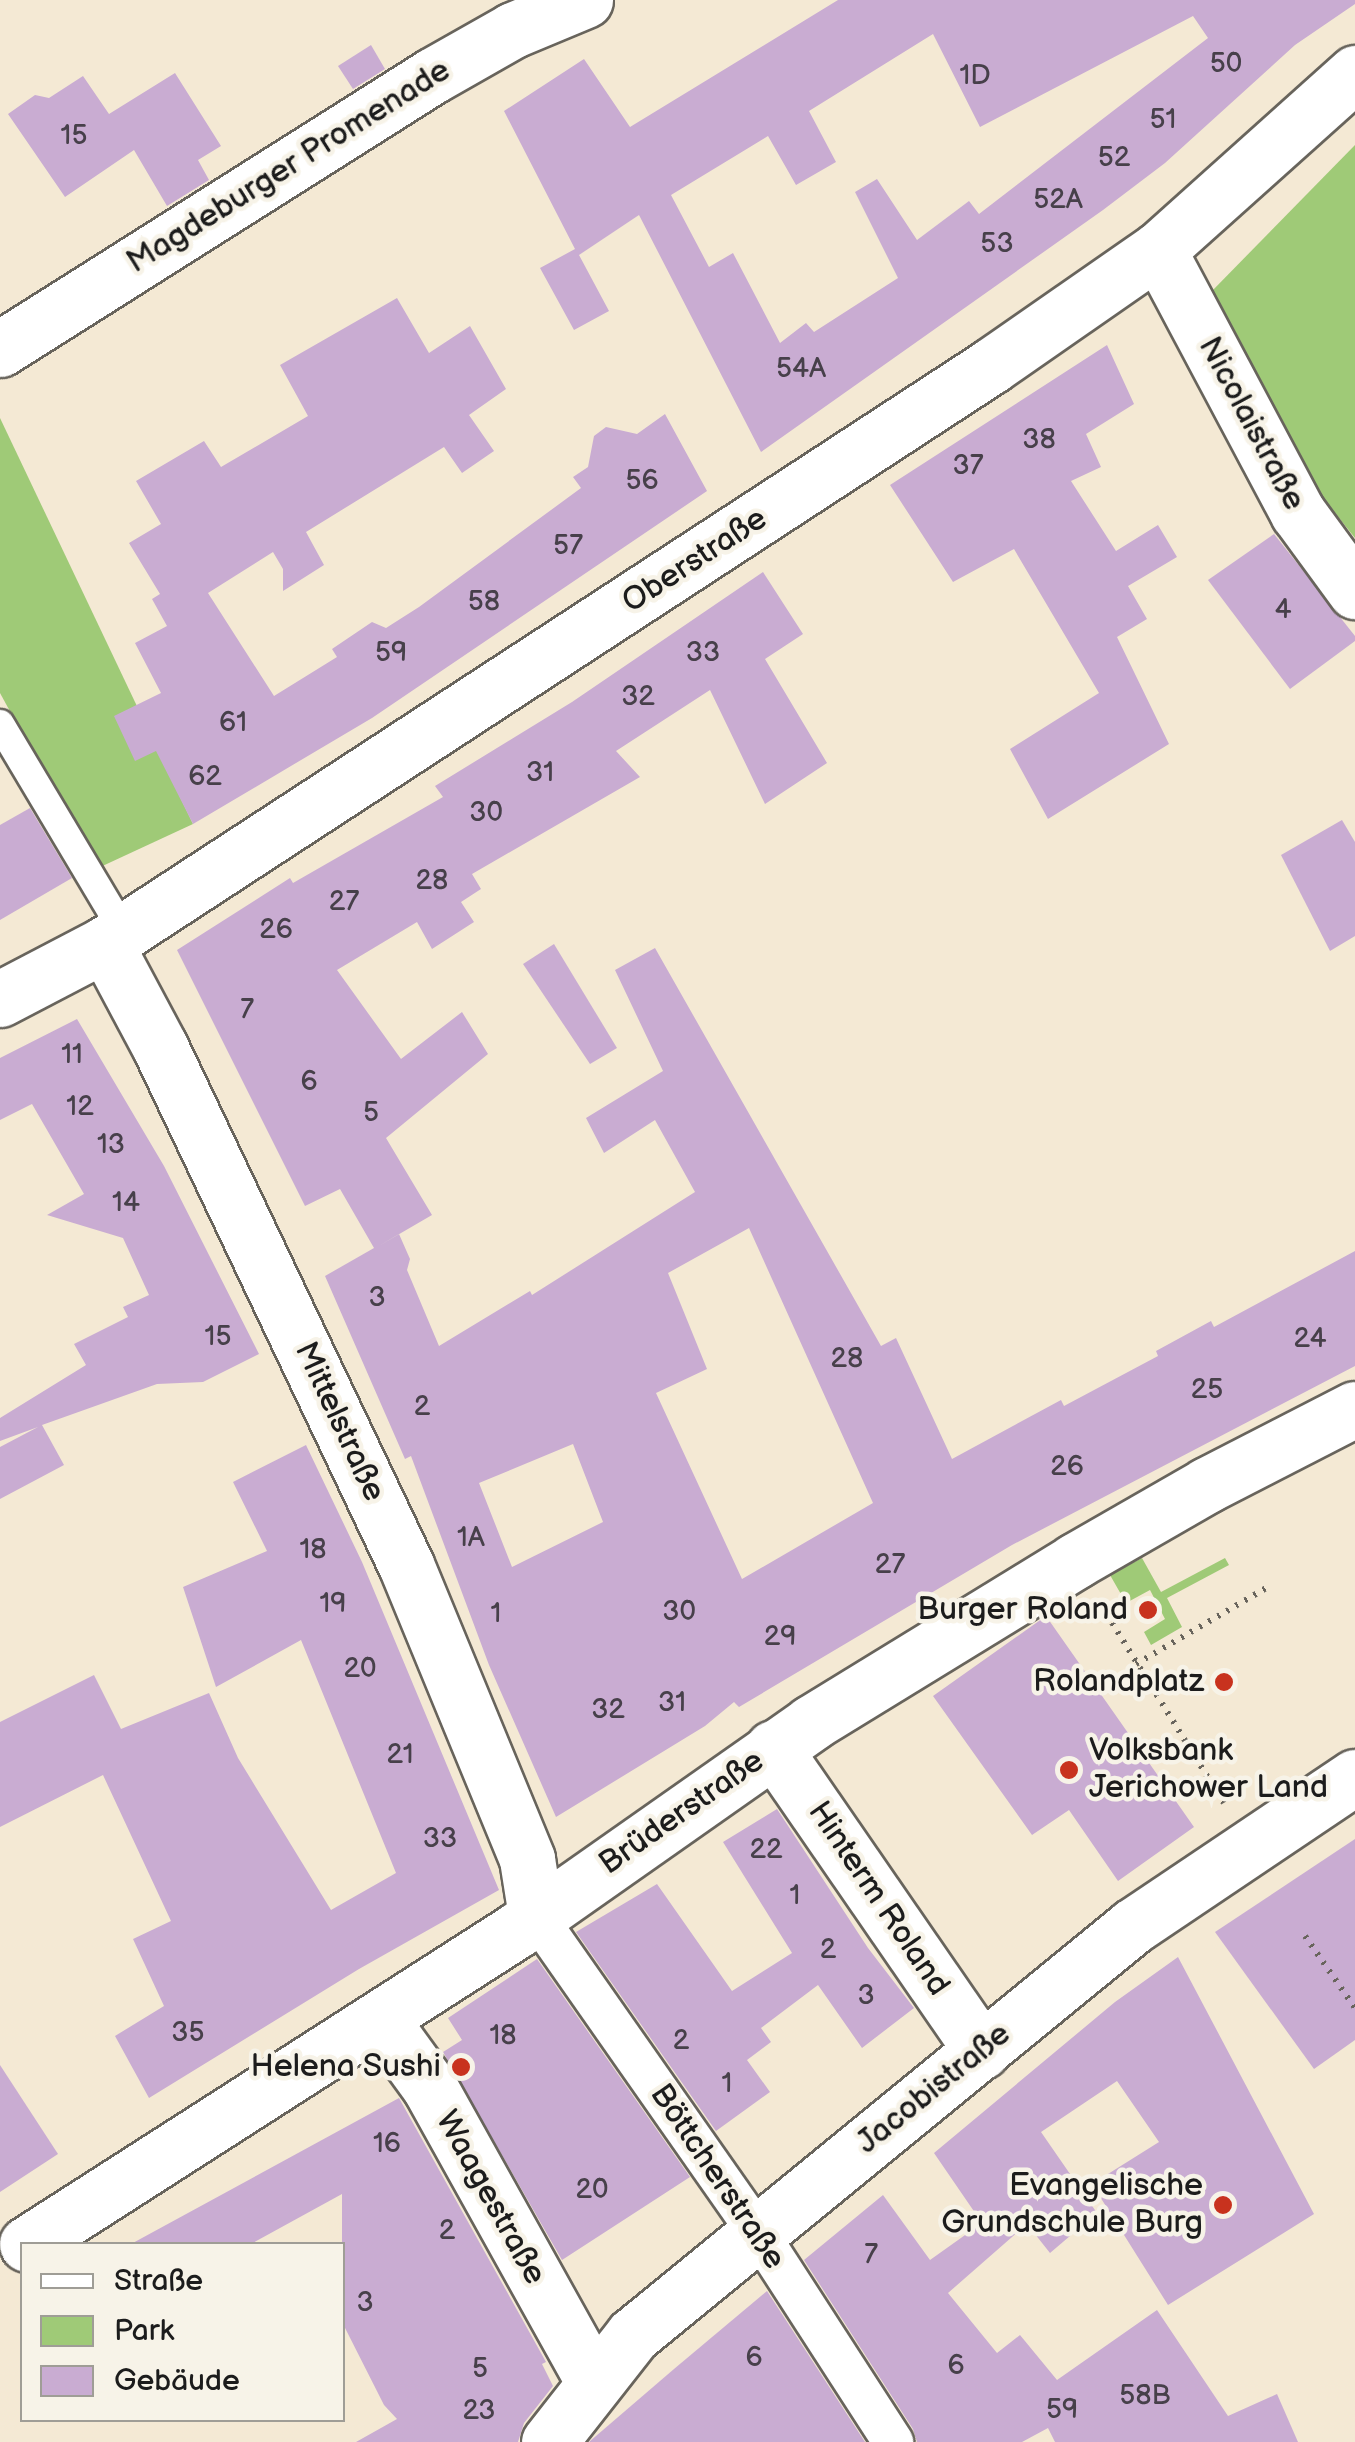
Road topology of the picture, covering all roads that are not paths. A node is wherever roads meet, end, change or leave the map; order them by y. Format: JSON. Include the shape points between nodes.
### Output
{"nodes":[{"id":1,"x":586,"y":0,"type":"edge"},
{"id":2,"x":1355,"y":73,"type":"edge"},
{"id":3,"x":1158,"y":250,"type":"junction"},
{"id":4,"x":0,"y":349,"type":"edge"},
{"id":5,"x":1355,"y":591,"type":"edge"},
{"id":6,"x":0,"y":724,"type":"edge"},
{"id":7,"x":115,"y":938,"type":"junction"},
{"id":8,"x":0,"y":999,"type":"edge"},
{"id":9,"x":1355,"y":1409,"type":"edge"},
{"id":10,"x":774,"y":1748,"type":"junction"},
{"id":11,"x":1355,"y":1777,"type":"edge"},
{"id":12,"x":536,"y":1916,"type":"junction"},
{"id":13,"x":380,"y":2020,"type":"junction"},
{"id":14,"x":982,"y":2050,"type":"junction"},
{"id":15,"x":758,"y":2234,"type":"junction"},
{"id":16,"x":30,"y":2242,"type":"edge"},
{"id":17,"x":593,"y":2381,"type":"junction"},
{"id":18,"x":548,"y":2442,"type":"edge"},
{"id":19,"x":893,"y":2442,"type":"edge"}],
"edges":[{"from":1,"to":4,"type":"street","name":"Magdeburger Promenade","via":[[512,30],[432,76]]},
{"from":2,"to":3,"type":"street","name":"Oberstraße"},
{"from":3,"to":5,"type":"street","name":"Nicolaistraße","via":[[1298,513]]},
{"from":3,"to":7,"type":"street","name":"Oberstraße"},
{"from":6,"to":7,"type":"lane","name":"Mittelstraße"},
{"from":7,"to":8,"type":"street","name":"Oberstraße"},
{"from":7,"to":12,"type":"street","name":"Mittelstraße","via":[[168,1065],[406,1565],[527,1859]]},
{"from":9,"to":10,"type":"street","name":"Brüderstraße","via":[[1076,1561]]},
{"from":10,"to":12,"type":"street","name":"Brüderstraße"},
{"from":10,"to":14,"type":"street","name":"Hinterm Roland"},
{"from":11,"to":14,"type":"street","name":"Jacobistraße","via":[[1133,1926]]},
{"from":12,"to":13,"type":"street","name":"Brüderstraße"},
{"from":12,"to":15,"type":"street","name":"Böttcherstraße"},
{"from":13,"to":16,"type":"street","name":"Brüderstraße"},
{"from":13,"to":17,"type":"street","name":"Waagestraße","via":[[429,2086]]},
{"from":14,"to":15,"type":"street","name":"Jacobistraße"},
{"from":15,"to":17,"type":"street","name":"Jacobistraße","via":[[633,2335]]},
{"from":15,"to":19,"type":"street","name":"Böttcherstraße"},
{"from":17,"to":18,"type":"street","name":"Jacobistraße"}]}
